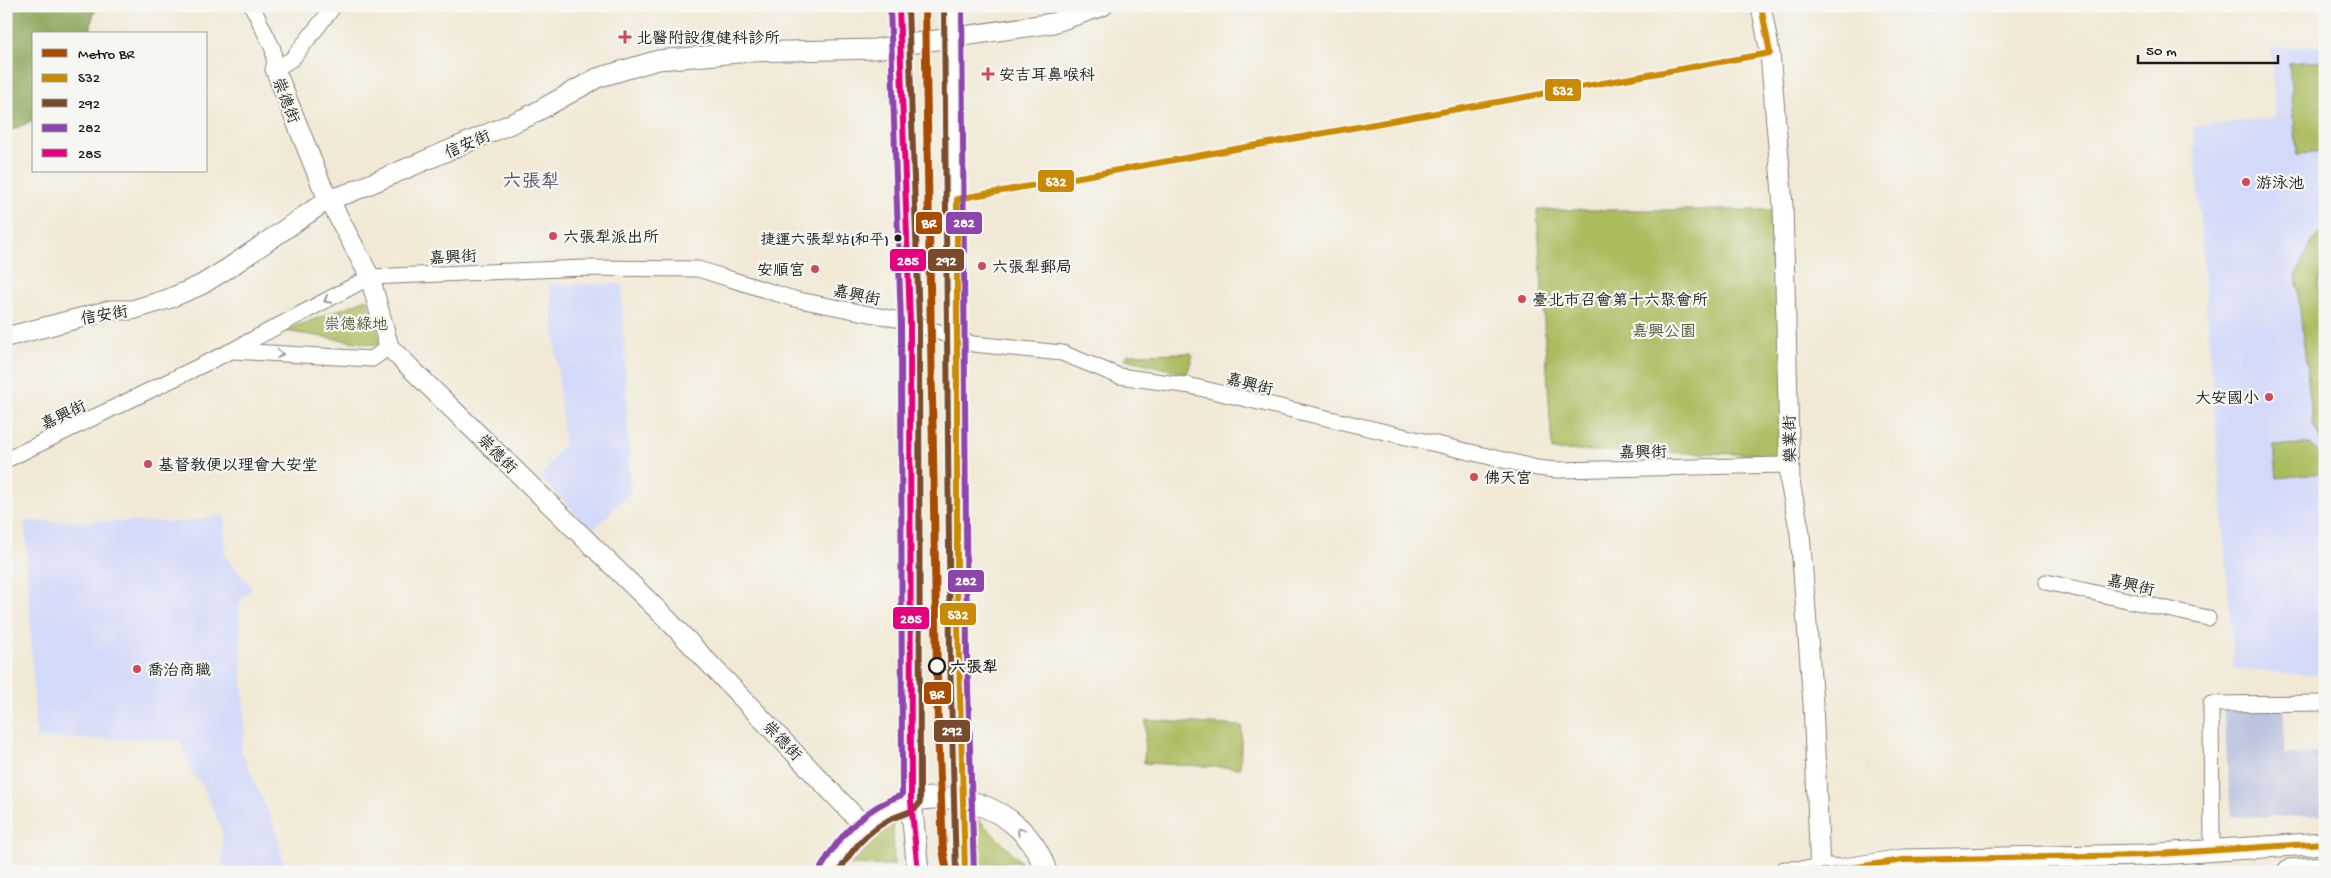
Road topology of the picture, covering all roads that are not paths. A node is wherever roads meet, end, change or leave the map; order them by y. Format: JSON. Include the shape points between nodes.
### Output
{"nodes":[{"id":1,"x":252,"y":6,"type":"edge"},
{"id":2,"x":334,"y":6,"type":"edge"},
{"id":3,"x":899,"y":6,"type":"edge"},
{"id":4,"x":953,"y":6,"type":"edge"},
{"id":5,"x":1103,"y":6,"type":"edge"},
{"id":6,"x":1761,"y":6,"type":"edge"},
{"id":7,"x":953,"y":39,"type":"junction"},
{"id":8,"x":900,"y":46,"type":"junction"},
{"id":9,"x":275,"y":69,"type":"junction"},
{"id":10,"x":329,"y":199,"type":"junction"},
{"id":11,"x":370,"y":278,"type":"junction"},
{"id":12,"x":910,"y":322,"type":"junction"},
{"id":13,"x":6,"y":337,"type":"edge"},
{"id":14,"x":957,"y":340,"type":"junction"},
{"id":15,"x":389,"y":347,"type":"junction"},
{"id":16,"x":231,"y":351,"type":"junction"},
{"id":17,"x":6,"y":460,"type":"edge"},
{"id":18,"x":1789,"y":465,"type":"junction"},
{"id":19,"x":2046,"y":582,"type":"dead end"},
{"id":20,"x":2208,"y":618,"type":"dead end"},
{"id":21,"x":2325,"y":702,"type":"edge"},
{"id":22,"x":963,"y":799,"type":"junction"},
{"id":23,"x":911,"y":801,"type":"junction"},
{"id":24,"x":863,"y":825,"type":"junction"},
{"id":25,"x":2325,"y":843,"type":"edge"},
{"id":26,"x":2212,"y":850,"type":"junction"},
{"id":27,"x":2325,"y":869,"type":"edge"},
{"id":28,"x":1827,"y":871,"type":"edge"},
{"id":29,"x":829,"y":872,"type":"edge"},
{"id":30,"x":918,"y":872,"type":"edge"},
{"id":31,"x":965,"y":872,"type":"edge"},
{"id":32,"x":1046,"y":872,"type":"edge"},
{"id":33,"x":1785,"y":872,"type":"edge"},
{"id":34,"x":2290,"y":872,"type":"edge"}],
"edges":[{"from":1,"to":9,"type":"street","name":"崇德街","via":[[272,49]]},
{"from":2,"to":9,"type":"street","via":[[292,59]]},
{"from":3,"to":8,"type":"main road"},
{"from":4,"to":7,"type":"main road"},
{"from":5,"to":7,"type":"street","name":"信安街","via":[[1053,23]]},
{"from":6,"to":18,"type":"street","name":"樂業街","via":[[1770,53],[1783,205]]},
{"from":7,"to":8,"type":"street","name":"信安街"},
{"from":7,"to":14,"type":"main road"},
{"from":8,"to":10,"type":"street","name":"信安街","via":[[750,52],[658,60],[597,78],[529,116]]},
{"from":8,"to":12,"type":"main road"},
{"from":9,"to":10,"type":"street","name":"崇德街"},
{"from":10,"to":11,"type":"street","name":"崇德街"},
{"from":10,"to":13,"type":"street","name":"信安街","via":[[201,285],[132,310],[111,310]]},
{"from":11,"to":12,"type":"street","name":"嘉興街","via":[[584,268],[698,269],[794,299]]},
{"from":11,"to":15,"type":"street","name":"崇德街"},
{"from":11,"to":16,"type":"street","name":"嘉興街","one_way":true},
{"from":12,"to":14,"type":"street","name":"嘉興街"},
{"from":12,"to":23,"type":"main road"},
{"from":14,"to":18,"type":"street","name":"嘉興街","via":[[1062,353],[1119,376],[1191,386],[1537,468]]},
{"from":14,"to":22,"type":"main road","via":[[957,588]]},
{"from":16,"to":15,"type":"street","one_way":true,"via":[[372,359]]},
{"from":15,"to":24,"type":"street","name":"崇德街","via":[[665,617]]},
{"from":16,"to":17,"type":"street","name":"嘉興街"},
{"from":18,"to":28,"type":"street","name":"樂業街","via":[[1800,533]]},
{"from":19,"to":20,"type":"street","name":"嘉興街"},
{"from":21,"to":26,"type":"street","via":[[2211,704]]},
{"from":22,"to":23,"type":"main road","via":[[946,797]]},
{"from":22,"to":31,"type":"main road"},
{"from":32,"to":22,"type":"main road","one_way":true,"via":[[1037,852],[1013,823],[989,808]]},
{"from":23,"to":24,"type":"main road","via":[[878,814]]},
{"from":23,"to":30,"type":"main road"},
{"from":24,"to":29,"type":"main road","via":[[849,838]]},
{"from":25,"to":26,"type":"main road"},
{"from":26,"to":28,"type":"main road","via":[[2144,856],[1904,860]]},
{"from":27,"to":34,"type":"highway"},
{"from":28,"to":33,"type":"main road"}]}
